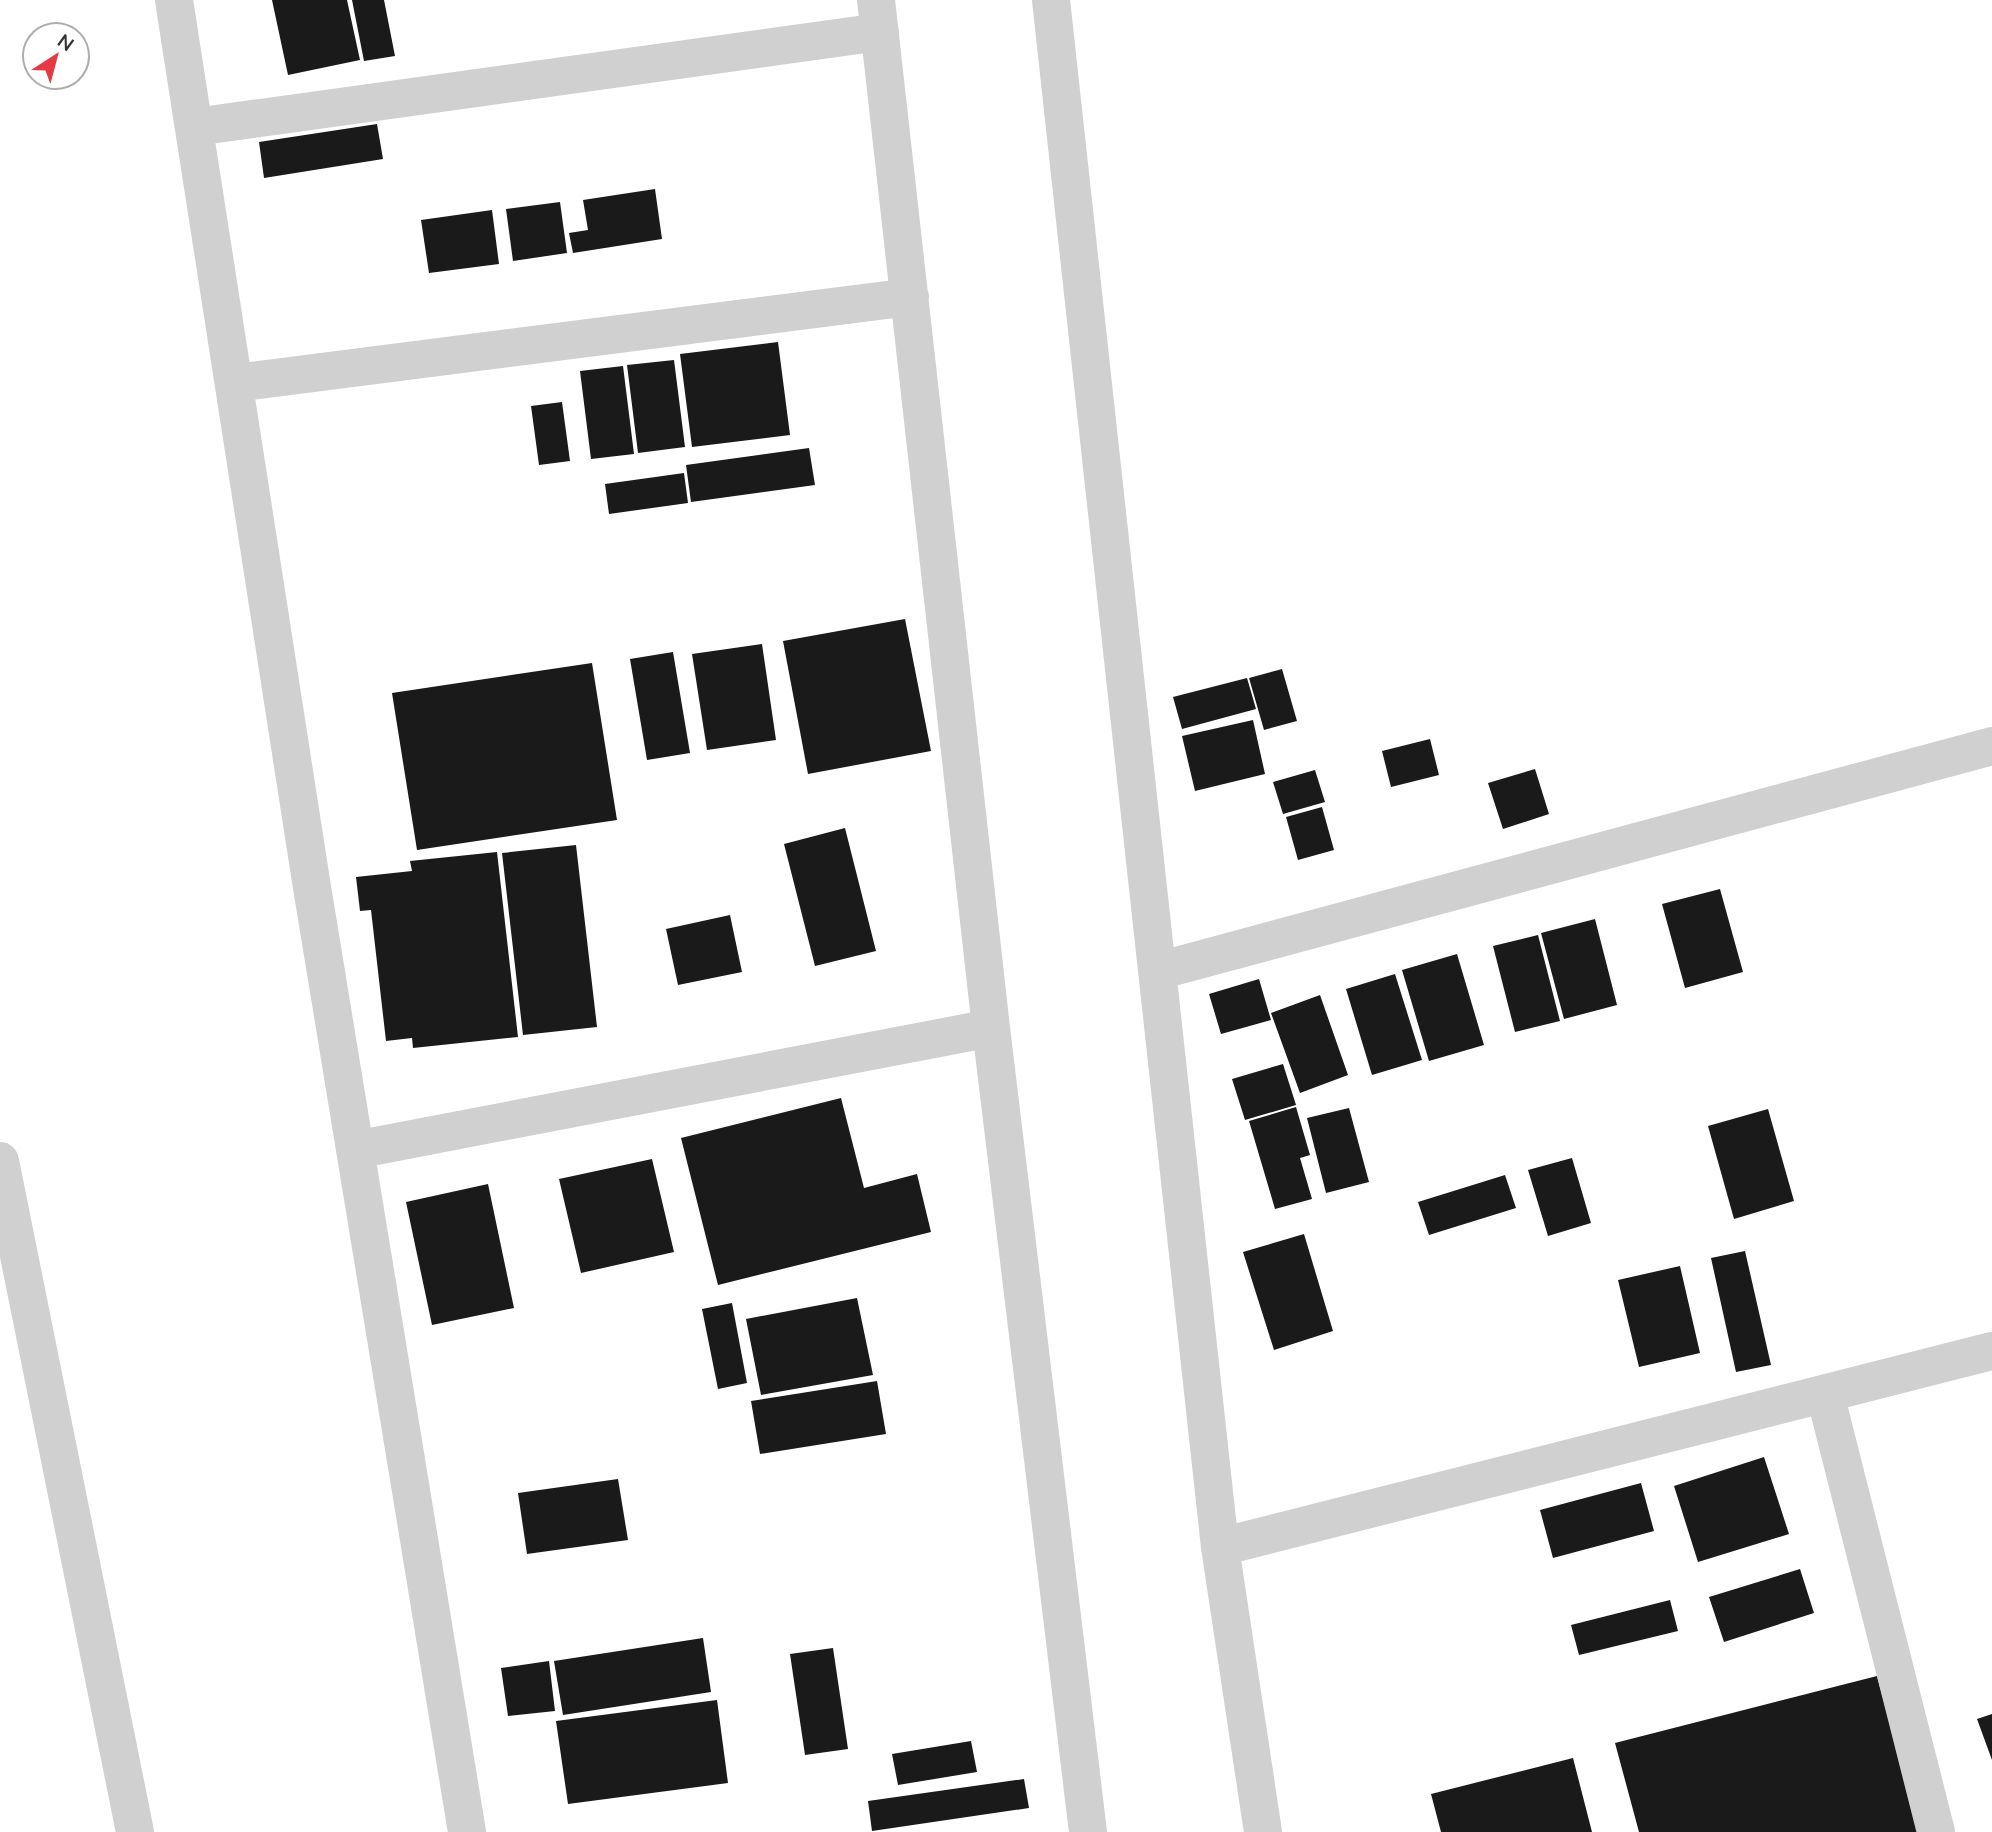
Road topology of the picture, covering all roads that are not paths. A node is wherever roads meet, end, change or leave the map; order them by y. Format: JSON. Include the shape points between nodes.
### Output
{"nodes":[{"id":1,"x":174,"y":0,"type":"edge"},
{"id":2,"x":1051,"y":0,"type":"edge"},
{"id":3,"x":878,"y":16,"type":"edge"},
{"id":4,"x":195,"y":127,"type":"junction"},
{"id":5,"x":909,"y":297,"type":"junction"},
{"id":6,"x":234,"y":383,"type":"junction"},
{"id":7,"x":1992,"y":746,"type":"edge"},
{"id":8,"x":1158,"y":971,"type":"junction"},
{"id":9,"x":991,"y":1028,"type":"junction"},
{"id":10,"x":355,"y":1150,"type":"junction"},
{"id":11,"x":0,"y":1161,"type":"edge"},
{"id":12,"x":13,"y":1294,"type":"edge"},
{"id":13,"x":1992,"y":1351,"type":"edge"},
{"id":14,"x":1825,"y":1394,"type":"junction"},
{"id":15,"x":1220,"y":1547,"type":"junction"},
{"id":16,"x":135,"y":1832,"type":"edge"},
{"id":17,"x":467,"y":1832,"type":"edge"},
{"id":18,"x":1088,"y":1832,"type":"edge"},
{"id":19,"x":1263,"y":1832,"type":"edge"},
{"id":20,"x":1937,"y":1832,"type":"edge"}],
"edges":[{"from":1,"to":4,"type":"street"},
{"from":2,"to":8,"type":"street"},
{"from":3,"to":4,"type":"street"},
{"from":3,"to":5,"type":"street"},
{"from":4,"to":6,"type":"street"},
{"from":5,"to":6,"type":"street"},
{"from":5,"to":9,"type":"street"},
{"from":6,"to":10,"type":"street"},
{"from":7,"to":8,"type":"street"},
{"from":8,"to":15,"type":"street"},
{"from":9,"to":10,"type":"street"},
{"from":9,"to":18,"type":"street"},
{"from":10,"to":17,"type":"street"},
{"from":11,"to":12,"type":"street"},
{"from":12,"to":16,"type":"street"},
{"from":13,"to":14,"type":"street"},
{"from":14,"to":15,"type":"street"},
{"from":14,"to":20,"type":"street"},
{"from":15,"to":19,"type":"street"}]}
